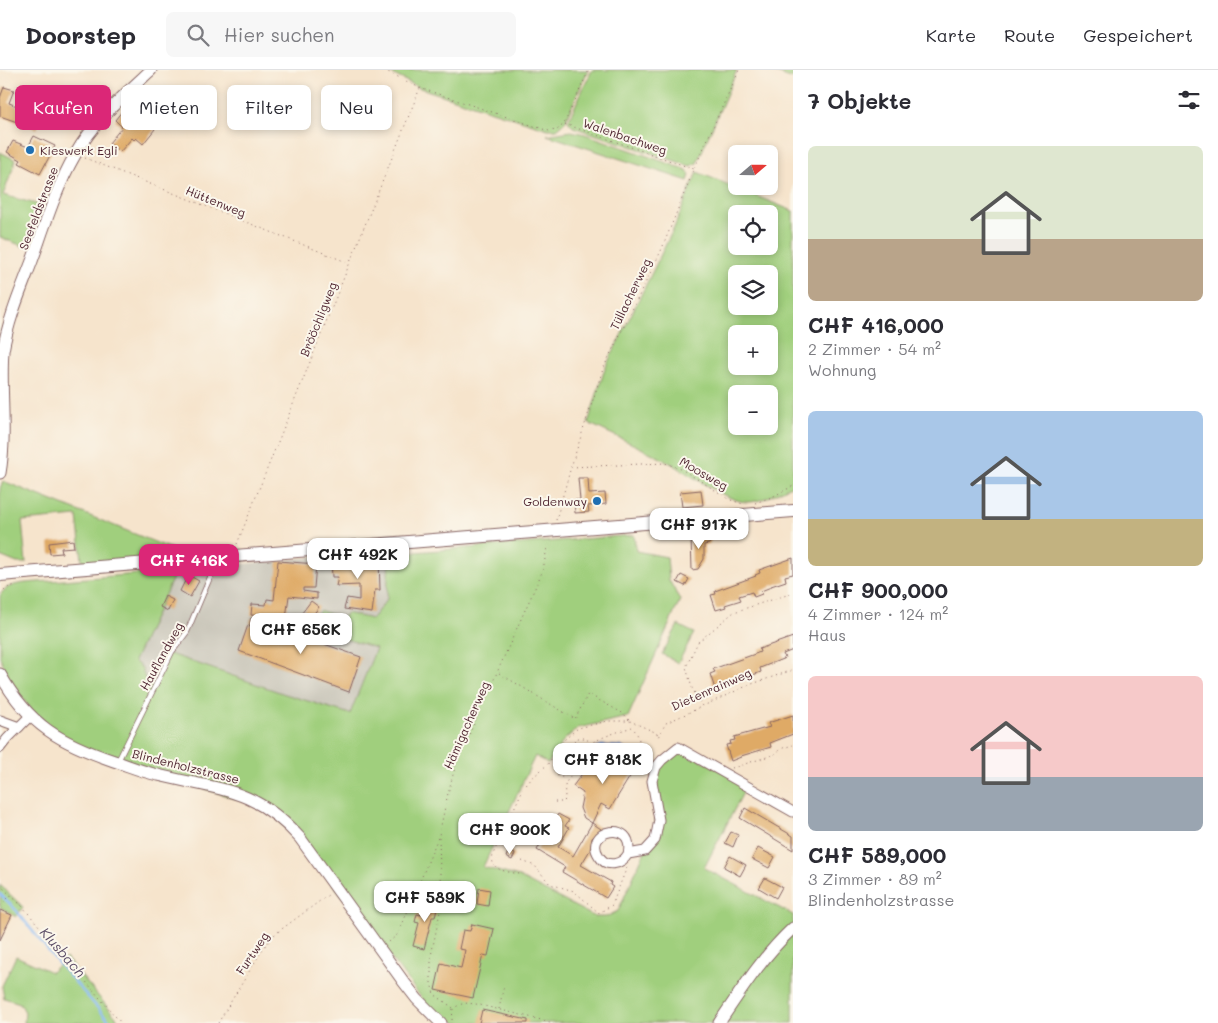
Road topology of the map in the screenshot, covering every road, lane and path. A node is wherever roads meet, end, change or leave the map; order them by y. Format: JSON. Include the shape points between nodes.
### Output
{"nodes":[{"id":1,"x":151,"y":70,"type":"edge"},
{"id":2,"x":384,"y":70,"type":"edge"},
{"id":3,"x":589,"y":70,"type":"edge"},
{"id":4,"x":739,"y":70,"type":"edge"},
{"id":5,"x":420,"y":88,"type":"junction"},
{"id":6,"x":564,"y":124,"type":"junction"},
{"id":7,"x":76,"y":154,"type":"junction"},
{"id":8,"x":694,"y":169,"type":"junction"},
{"id":9,"x":349,"y":263,"type":"junction"},
{"id":10,"x":2,"y":350,"type":"edge"},
{"id":11,"x":571,"y":467,"type":"junction"},
{"id":12,"x":0,"y":473,"type":"edge"},
{"id":13,"x":793,"y":486,"type":"edge"},
{"id":14,"x":745,"y":504,"type":"dead end"},
{"id":15,"x":751,"y":504,"type":"dead end"},
{"id":16,"x":793,"y":511,"type":"edge"},
{"id":17,"x":551,"y":531,"type":"junction"},
{"id":18,"x":233,"y":556,"type":"junction"},
{"id":19,"x":216,"y":558,"type":"junction"},
{"id":20,"x":0,"y":575,"type":"edge"},
{"id":21,"x":793,"y":593,"type":"edge"},
{"id":22,"x":793,"y":670,"type":"edge"},
{"id":23,"x":498,"y":672,"type":"junction"},
{"id":24,"x":0,"y":674,"type":"edge"},
{"id":25,"x":703,"y":707,"type":"junction"},
{"id":26,"x":30,"y":715,"type":"junction"},
{"id":27,"x":0,"y":720,"type":"edge"},
{"id":28,"x":630,"y":721,"type":"junction"},
{"id":29,"x":19,"y":727,"type":"junction"},
{"id":30,"x":590,"y":742,"type":"junction"},
{"id":31,"x":793,"y":744,"type":"edge"},
{"id":32,"x":0,"y":748,"type":"edge"},
{"id":33,"x":118,"y":762,"type":"junction"},
{"id":34,"x":572,"y":766,"type":"junction"},
{"id":35,"x":578,"y":769,"type":"junction"},
{"id":36,"x":722,"y":771,"type":"junction"},
{"id":37,"x":555,"y":802,"type":"dead end"},
{"id":38,"x":793,"y":812,"type":"edge"},
{"id":39,"x":439,"y":835,"type":"junction"},
{"id":40,"x":631,"y":853,"type":"joint"},
{"id":41,"x":522,"y":861,"type":"dead end"},
{"id":42,"x":519,"y":874,"type":"dead end"},
{"id":43,"x":0,"y":885,"type":"edge"},
{"id":44,"x":337,"y":889,"type":"junction"},
{"id":45,"x":11,"y":894,"type":"junction"},
{"id":46,"x":0,"y":906,"type":"edge"},
{"id":47,"x":793,"y":928,"type":"edge"},
{"id":48,"x":380,"y":949,"type":"junction"},
{"id":49,"x":504,"y":985,"type":"dead end"},
{"id":50,"x":453,"y":1008,"type":"junction"},
{"id":51,"x":499,"y":1009,"type":"junction"},
{"id":52,"x":121,"y":1023,"type":"edge"},
{"id":53,"x":218,"y":1023,"type":"edge"},
{"id":54,"x":441,"y":1023,"type":"edge"},
{"id":55,"x":450,"y":1023,"type":"edge"},
{"id":56,"x":554,"y":1023,"type":"edge"},
{"id":57,"x":719,"y":1023,"type":"edge"}],
"edges":[{"from":1,"to":7,"type":"street","name":"Seefeldstrasse","via":[[101,118]]},
{"from":2,"to":5,"type":"path","name":"Walenbachweg"},
{"from":3,"to":6,"type":"path"},
{"from":4,"to":8,"type":"path","name":"Tüllacherweg"},
{"from":5,"to":6,"type":"path","name":"Walenbachweg","via":[[549,131]]},
{"from":5,"to":9,"type":"path","name":"Brööchligweg"},
{"from":6,"to":8,"type":"path","name":"Walenbachweg"},
{"from":7,"to":9,"type":"path","name":"Hüttenweg"},
{"from":7,"to":10,"type":"street","name":"Seefeldstrasse","via":[[54,200]]},
{"from":8,"to":11,"type":"path","name":"Tüllacherweg","via":[[661,250],[603,369]]},
{"from":9,"to":18,"type":"path","name":"Brööchligweg"},
{"from":10,"to":12,"type":"street","name":"Seefeldstrasse","via":[[4,433]]},
{"from":11,"to":14,"type":"path","name":"Moosweg","via":[[665,463],[681,469],[731,500]]},
{"from":11,"to":17,"type":"path","name":"Tüllacherweg"},
{"from":13,"to":15,"type":"path"},
{"from":16,"to":17,"type":"main road"},
{"from":17,"to":18,"type":"main road"},
{"from":17,"to":23,"type":"path","name":"Hämigacherweg","via":[[546,560]]},
{"from":18,"to":19,"type":"main road"},
{"from":19,"to":20,"type":"main road"},
{"from":19,"to":33,"type":"lane","name":"Hauflandweg","via":[[187,632],[172,652]]},
{"from":21,"to":25,"type":"path","via":[[734,612],[698,642],[686,667],[692,688]]},
{"from":22,"to":25,"type":"path","name":"Dietenrainweg","via":[[749,685]]},
{"from":23,"to":28,"type":"path","via":[[575,719],[588,694],[624,714]]},
{"from":23,"to":39,"type":"path","name":"Hämigacherweg","via":[[456,764]]},
{"from":24,"to":26,"type":"street","name":"Blindenholzstrasse"},
{"from":25,"to":28,"type":"path","name":"Dietenrainweg","via":[[666,722],[658,737],[657,733]]},
{"from":26,"to":29,"type":"street"},
{"from":26,"to":33,"type":"street","name":"Blindenholzstrasse","via":[[64,741]]},
{"from":27,"to":29,"type":"street"},
{"from":28,"to":42,"type":"path","name":"Dietenrainweg","via":[[608,721],[578,728],[564,740],[548,764],[524,789],[491,859],[496,868]]},
{"from":29,"to":32,"type":"street"},
{"from":30,"to":34,"type":"path","via":[[580,751]]},
{"from":30,"to":34,"type":"path","via":[[585,738],[577,738],[573,742],[556,770],[558,777],[564,777]]},
{"from":30,"to":35,"type":"path","via":[[632,727],[639,740],[630,755],[605,756]]},
{"from":31,"to":36,"type":"path","via":[[773,755]]},
{"from":33,"to":44,"type":"street","name":"Blindenholzstrasse","via":[[156,775],[225,789],[256,801],[286,822]]},
{"from":34,"to":35,"type":"path"},
{"from":35,"to":37,"type":"path","via":[[565,786],[564,802]]},
{"from":36,"to":38,"type":"street"},
{"from":36,"to":40,"type":"street","via":[[678,747],[669,753],[656,768],[652,781],[659,820],[655,840],[645,851]]},
{"from":39,"to":48,"type":"path","name":"Hämigacherweg","via":[[398,934]]},
{"from":39,"to":50,"type":"path","via":[[441,907],[431,956],[431,983],[434,994]]},
{"from":40,"to":41,"type":"path","via":[[612,905],[599,912],[574,891],[550,884],[535,866]]},
{"from":43,"to":45,"type":"path"},
{"from":44,"to":48,"type":"street","name":"Blindenholzstrasse"},
{"from":44,"to":53,"type":"path","name":"Furtweg","via":[[275,934]]},
{"from":45,"to":46,"type":"path"},
{"from":45,"to":52,"type":"path"},
{"from":47,"to":57,"type":"street","via":[[757,966]]},
{"from":48,"to":54,"type":"street","name":"Blindenholzstrasse","via":[[417,1000]]},
{"from":49,"to":51,"type":"path"},
{"from":50,"to":51,"type":"path","via":[[464,1002]]},
{"from":50,"to":55,"type":"path"},
{"from":51,"to":56,"type":"path"}]}
